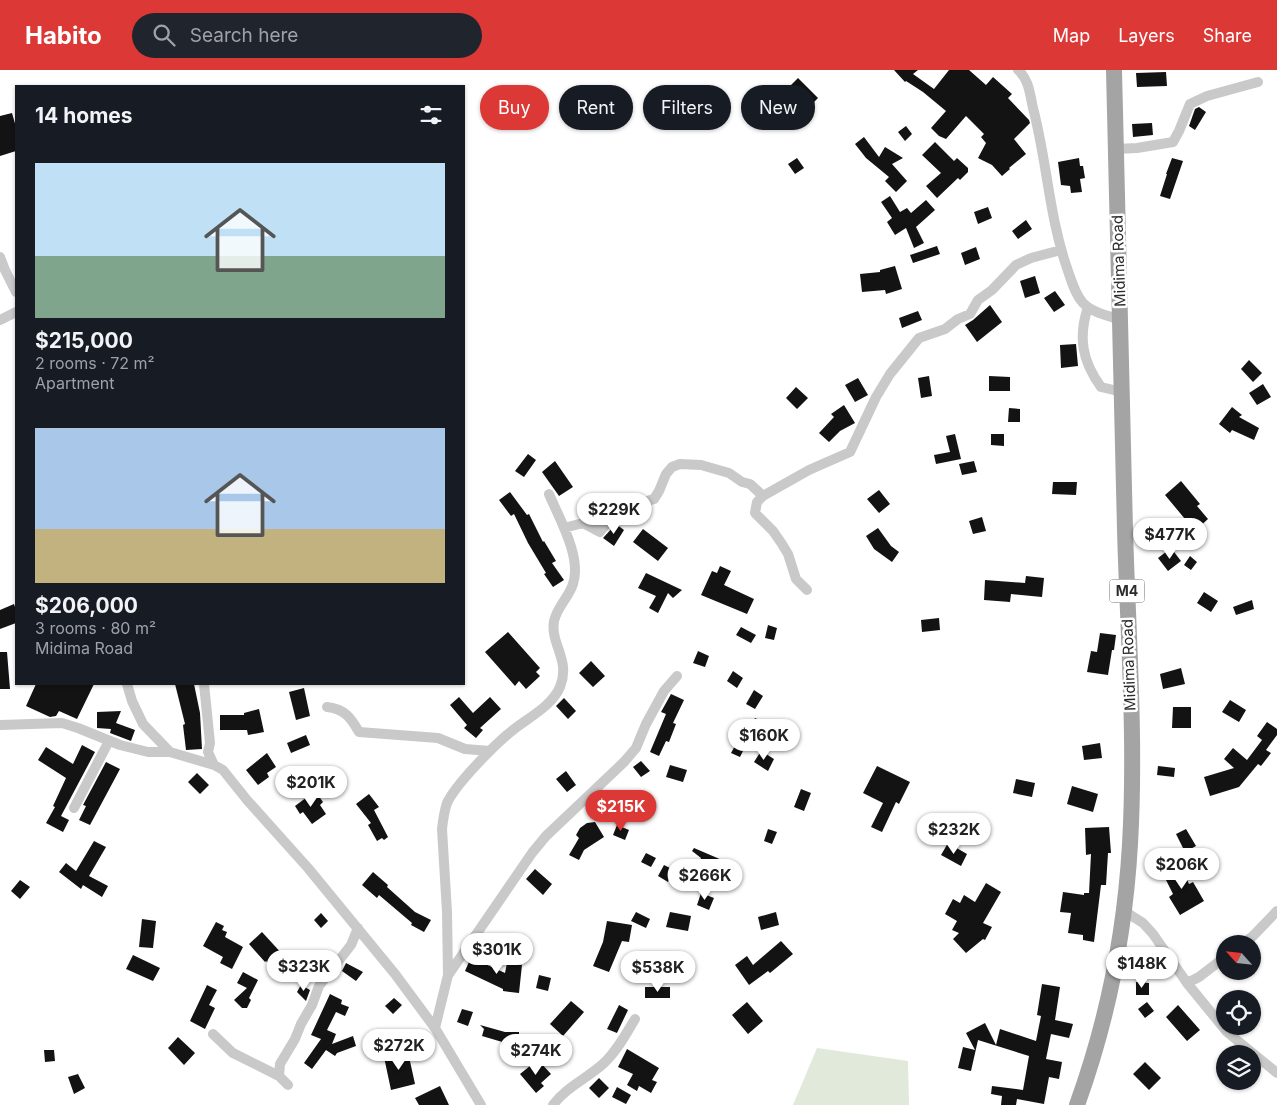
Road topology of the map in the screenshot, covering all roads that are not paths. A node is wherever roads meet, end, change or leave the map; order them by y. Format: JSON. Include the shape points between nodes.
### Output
{"nodes":[{"id":1,"x":1018,"y":70,"type":"edge"},
{"id":2,"x":1114,"y":70,"type":"edge"},
{"id":3,"x":1258,"y":82,"type":"dead end"},
{"id":4,"x":1116,"y":149,"type":"junction"},
{"id":5,"x":1061,"y":250,"type":"junction"},
{"id":6,"x":0,"y":257,"type":"edge"},
{"id":7,"x":15,"y":290,"type":"edge"},
{"id":8,"x":1088,"y":307,"type":"junction"},
{"id":9,"x":15,"y":312,"type":"edge"},
{"id":10,"x":0,"y":320,"type":"edge"},
{"id":11,"x":1121,"y":320,"type":"junction"},
{"id":12,"x":1122,"y":392,"type":"junction"},
{"id":13,"x":548,"y":494,"type":"dead end"},
{"id":14,"x":763,"y":496,"type":"junction"},
{"id":15,"x":564,"y":528,"type":"junction"},
{"id":16,"x":807,"y":590,"type":"dead end"},
{"id":17,"x":677,"y":676,"type":"dead end"},
{"id":18,"x":127,"y":685,"type":"edge"},
{"id":19,"x":204,"y":685,"type":"edge"},
{"id":20,"x":327,"y":707,"type":"dead end"},
{"id":21,"x":0,"y":725,"type":"edge"},
{"id":22,"x":109,"y":740,"type":"junction"},
{"id":23,"x":490,"y":751,"type":"junction"},
{"id":24,"x":170,"y":752,"type":"junction"},
{"id":25,"x":214,"y":766,"type":"junction"},
{"id":26,"x":74,"y":808,"type":"dead end"},
{"id":27,"x":1124,"y":911,"type":"junction"},
{"id":28,"x":1277,"y":911,"type":"edge"},
{"id":29,"x":358,"y":928,"type":"junction"},
{"id":30,"x":1253,"y":935,"type":"edge"},
{"id":31,"x":1216,"y":963,"type":"edge"},
{"id":32,"x":448,"y":975,"type":"junction"},
{"id":33,"x":1188,"y":983,"type":"junction"},
{"id":34,"x":635,"y":1019,"type":"dead end"},
{"id":35,"x":435,"y":1028,"type":"junction"},
{"id":36,"x":213,"y":1034,"type":"dead end"},
{"id":37,"x":1277,"y":1073,"type":"edge"},
{"id":38,"x":279,"y":1076,"type":"junction"},
{"id":39,"x":288,"y":1085,"type":"dead end"},
{"id":40,"x":481,"y":1105,"type":"edge"},
{"id":41,"x":553,"y":1105,"type":"edge"},
{"id":42,"x":1077,"y":1105,"type":"edge"}],
"edges":[{"from":1,"to":5,"type":"street","via":[[1026,80],[1035,115]]},
{"from":2,"to":4,"type":"main road","name":"Midima Road","number":"M4"},
{"from":3,"to":4,"type":"street","via":[[1190,104],[1172,142]]},
{"from":4,"to":11,"type":"main road","name":"Midima Road","number":"M4"},
{"from":5,"to":8,"type":"street","via":[[1074,288]]},
{"from":5,"to":14,"type":"street","via":[[1016,265],[978,300],[970,314],[945,329],[919,338],[876,397],[850,452]]},
{"from":6,"to":7,"type":"street"},
{"from":8,"to":11,"type":"street"},
{"from":8,"to":12,"type":"street","via":[[1083,328],[1087,365],[1101,387]]},
{"from":9,"to":10,"type":"street"},
{"from":11,"to":12,"type":"main road","name":"Midima Road","number":"M4"},
{"from":12,"to":27,"type":"main road","name":"Midima Road","number":"M4","via":[[1132,715],[1130,845]]},
{"from":13,"to":15,"type":"street"},
{"from":14,"to":15,"type":"street","via":[[729,472],[680,464],[666,474],[654,499],[618,513],[600,532],[583,524]]},
{"from":14,"to":16,"type":"street","via":[[755,514],[782,544],[796,579]]},
{"from":15,"to":23,"type":"street","via":[[572,551],[575,575],[554,623],[564,673],[559,688],[547,704]]},
{"from":17,"to":32,"type":"street","via":[[664,691],[636,748],[546,836]]},
{"from":18,"to":24,"type":"street","via":[[143,724]]},
{"from":19,"to":25,"type":"street","via":[[210,743],[208,752]]},
{"from":20,"to":23,"type":"street","via":[[337,708],[349,716],[359,732],[438,738],[465,749]]},
{"from":21,"to":22,"type":"street","via":[[62,723]]},
{"from":22,"to":24,"type":"street","via":[[148,752]]},
{"from":22,"to":26,"type":"street"},
{"from":23,"to":32,"type":"street","via":[[455,791],[443,817]]},
{"from":24,"to":25,"type":"street"},
{"from":25,"to":29,"type":"street","via":[[223,770]]},
{"from":27,"to":33,"type":"street","via":[[1153,934]]},
{"from":27,"to":42,"type":"main road","name":"Midima Road","number":"M4","via":[[1107,1000]]},
{"from":28,"to":30,"type":"street"},
{"from":29,"to":35,"type":"street"},
{"from":29,"to":38,"type":"street","via":[[319,986],[280,1064]]},
{"from":31,"to":33,"type":"street"},
{"from":32,"to":35,"type":"street"},
{"from":33,"to":37,"type":"street","via":[[1227,1032]]},
{"from":34,"to":41,"type":"street","via":[[608,1059],[559,1096]]},
{"from":35,"to":40,"type":"street"},
{"from":36,"to":38,"type":"street","via":[[233,1053]]},
{"from":38,"to":39,"type":"street"}]}
